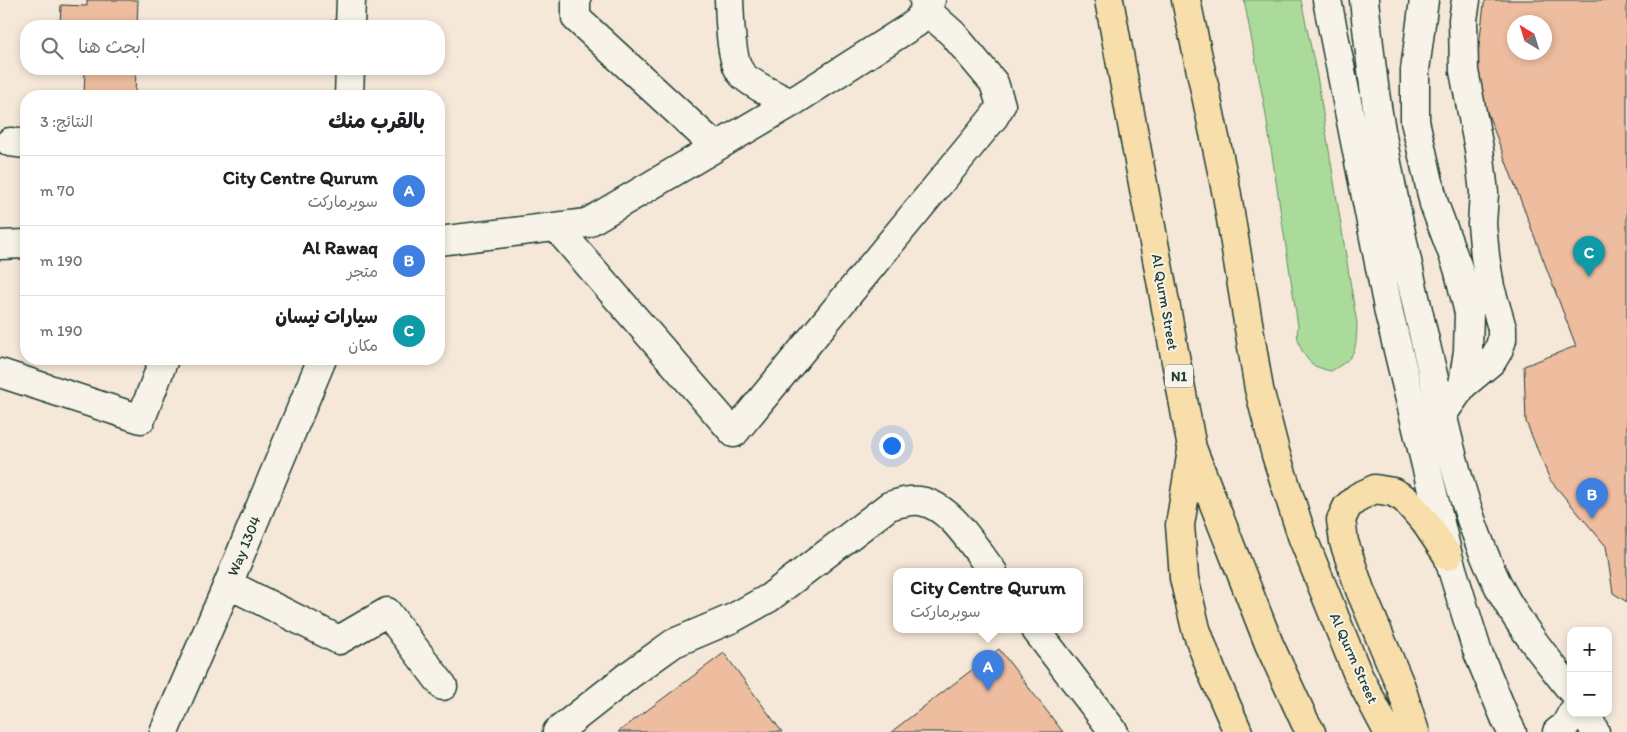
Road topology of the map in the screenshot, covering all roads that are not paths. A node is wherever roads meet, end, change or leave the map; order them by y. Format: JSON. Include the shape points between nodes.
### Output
{"nodes":[{"id":1,"x":351,"y":0,"type":"edge"},
{"id":2,"x":576,"y":0,"type":"edge"},
{"id":3,"x":729,"y":0,"type":"edge"},
{"id":4,"x":1110,"y":0,"type":"edge"},
{"id":5,"x":1186,"y":0,"type":"edge"},
{"id":6,"x":1327,"y":0,"type":"edge"},
{"id":7,"x":1364,"y":0,"type":"edge"},
{"id":8,"x":1424,"y":0,"type":"edge"},
{"id":9,"x":1466,"y":0,"type":"edge"},
{"id":10,"x":927,"y":3,"type":"edge"},
{"id":11,"x":350,"y":20,"type":"edge"},
{"id":12,"x":350,"y":75,"type":"edge"},
{"id":13,"x":349,"y":90,"type":"edge"},
{"id":14,"x":791,"y":103,"type":"junction"},
{"id":15,"x":716,"y":147,"type":"junction"},
{"id":16,"x":556,"y":226,"type":"junction"},
{"id":17,"x":445,"y":240,"type":"edge"},
{"id":18,"x":20,"y":244,"type":"edge"},
{"id":19,"x":0,"y":245,"type":"edge"},
{"id":20,"x":162,"y":365,"type":"edge"},
{"id":21,"x":319,"y":365,"type":"edge"},
{"id":22,"x":0,"y":373,"type":"edge"},
{"id":23,"x":1463,"y":385,"type":"junction"},
{"id":24,"x":1442,"y":415,"type":"junction"},
{"id":25,"x":1192,"y":448,"type":"junction"},
{"id":26,"x":1448,"y":556,"type":"junction"},
{"id":27,"x":989,"y":568,"type":"edge"},
{"id":28,"x":228,"y":584,"type":"junction"},
{"id":29,"x":1038,"y":633,"type":"edge"},
{"id":30,"x":1567,"y":685,"type":"edge"},
{"id":31,"x":443,"y":686,"type":"dead end"},
{"id":32,"x":1570,"y":717,"type":"edge"},
{"id":33,"x":1588,"y":717,"type":"edge"},
{"id":34,"x":1512,"y":728,"type":"edge"},
{"id":35,"x":164,"y":732,"type":"edge"},
{"id":36,"x":557,"y":732,"type":"edge"},
{"id":37,"x":1114,"y":732,"type":"edge"},
{"id":38,"x":1238,"y":732,"type":"edge"},
{"id":39,"x":1312,"y":732,"type":"edge"},
{"id":40,"x":1388,"y":732,"type":"edge"},
{"id":41,"x":1415,"y":732,"type":"edge"},
{"id":42,"x":1557,"y":732,"type":"edge"},
{"id":43,"x":1595,"y":732,"type":"edge"}],
"edges":[{"from":1,"to":11,"type":"street"},
{"from":2,"to":15,"type":"street","via":[[576,18]]},
{"from":3,"to":14,"type":"street","via":[[735,57],[741,73]]},
{"from":4,"to":25,"type":"highway","name":"Al Qurm Street","number":"N1"},
{"from":5,"to":40,"type":"highway","name":"Al Qurm Street","via":[[1227,196],[1259,389],[1276,455],[1302,536],[1358,675]]},
{"from":6,"to":26,"type":"street","via":[[1389,313]]},
{"from":7,"to":24,"type":"street","via":[[1378,112],[1406,257]]},
{"from":8,"to":23,"type":"street","via":[[1415,70],[1415,121],[1434,204],[1458,268],[1469,313]]},
{"from":9,"to":23,"type":"street","via":[[1464,70],[1484,193],[1484,256],[1502,328],[1502,340],[1492,361]]},
{"from":10,"to":14,"type":"street","via":[[916,23]]},
{"from":10,"to":16,"type":"street","via":[[994,83],[1001,105],[734,434]]},
{"from":12,"to":13,"type":"street"},
{"from":14,"to":15,"type":"street"},
{"from":15,"to":16,"type":"street","via":[[587,223]]},
{"from":16,"to":17,"type":"street"},
{"from":18,"to":19,"type":"street"},
{"from":20,"to":22,"type":"street","via":[[141,419]]},
{"from":21,"to":28,"type":"street","name":"Way 1304"},
{"from":23,"to":24,"type":"street"},
{"from":24,"to":30,"type":"street","via":[[1467,511],[1496,582],[1530,637]]},
{"from":25,"to":38,"type":"highway","via":[[1180,525],[1184,578],[1196,629]]},
{"from":25,"to":39,"type":"highway","name":"Al Qurm Street","number":"N1","via":[[1269,644]]},
{"from":26,"to":34,"type":"street","via":[[1477,650]]},
{"from":26,"to":41,"type":"highway","via":[[1425,522],[1405,499],[1393,492],[1375,489],[1358,498],[1347,507],[1341,520],[1344,542],[1360,590],[1401,686]]},
{"from":27,"to":36,"type":"street","via":[[946,513],[919,501],[890,506],[769,598],[733,618],[674,643]]},
{"from":28,"to":31,"type":"street","via":[[339,640],[387,612]]},
{"from":28,"to":35,"type":"street","name":"Way 1304"},
{"from":29,"to":37,"type":"street"},
{"from":32,"to":42,"type":"street"},
{"from":33,"to":43,"type":"street"}]}
